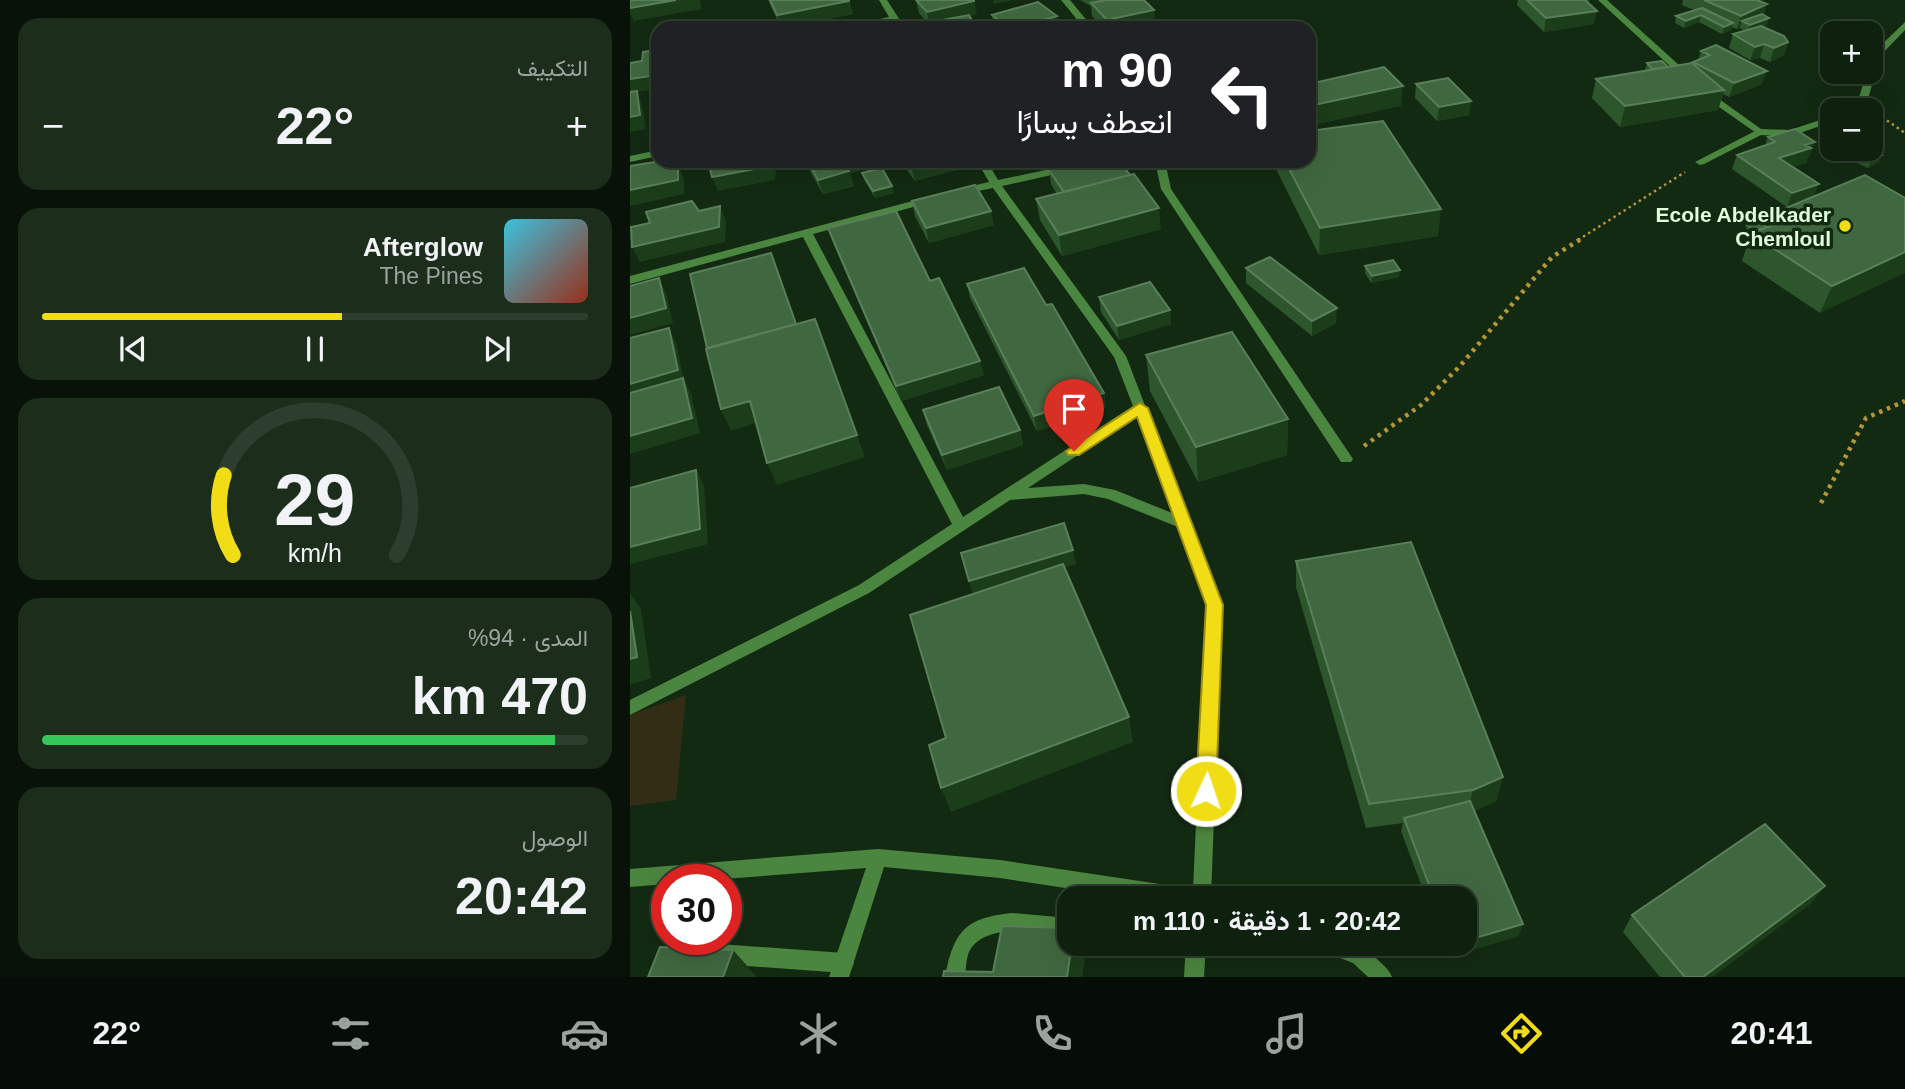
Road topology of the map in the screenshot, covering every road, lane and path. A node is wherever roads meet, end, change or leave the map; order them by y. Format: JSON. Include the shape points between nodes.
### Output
{"nodes":[{"id":1,"x":883,"y":0,"type":"edge"},
{"id":2,"x":1065,"y":0,"type":"edge"},
{"id":3,"x":1602,"y":0,"type":"edge"},
{"id":4,"x":895,"y":18,"type":"junction"},
{"id":5,"x":880,"y":21,"type":"edge"},
{"id":6,"x":897,"y":21,"type":"edge"},
{"id":7,"x":1083,"y":21,"type":"edge"},
{"id":8,"x":1905,"y":25,"type":"edge"},
{"id":9,"x":1900,"y":37,"type":"edge"},
{"id":10,"x":1863,"y":98,"type":"edge"},
{"id":11,"x":1883,"y":117,"type":"edge"},
{"id":12,"x":1820,"y":123,"type":"edge"},
{"id":13,"x":1759,"y":132,"type":"junction"},
{"id":14,"x":1905,"y":133,"type":"edge"},
{"id":15,"x":651,"y":154,"type":"edge"},
{"id":16,"x":630,"y":159,"type":"edge"},
{"id":17,"x":1700,"y":162,"type":"joint"},
{"id":18,"x":986,"y":168,"type":"edge"},
{"id":19,"x":1072,"y":168,"type":"edge"},
{"id":20,"x":1161,"y":168,"type":"edge"},
{"id":21,"x":994,"y":183,"type":"junction"},
{"id":22,"x":806,"y":232,"type":"junction"},
{"id":23,"x":630,"y":280,"type":"edge"},
{"id":24,"x":1905,"y":401,"type":"edge"},
{"id":25,"x":1140,"y":408,"type":"junction"},
{"id":26,"x":1346,"y":459,"type":"joint"},
{"id":27,"x":1007,"y":495,"type":"junction"},
{"id":28,"x":1821,"y":503,"type":"dead end"},
{"id":29,"x":960,"y":526,"type":"junction"},
{"id":30,"x":1187,"y":526,"type":"junction"},
{"id":31,"x":630,"y":708,"type":"edge"},
{"id":32,"x":878,"y":858,"type":"junction"},
{"id":33,"x":630,"y":878,"type":"edge"},
{"id":34,"x":1113,"y":886,"type":"edge"},
{"id":35,"x":1202,"y":886,"type":"edge"},
{"id":36,"x":1057,"y":926,"type":"edge"},
{"id":37,"x":720,"y":955,"type":"edge"},
{"id":38,"x":1195,"y":956,"type":"edge"},
{"id":39,"x":1360,"y":956,"type":"edge"},
{"id":40,"x":841,"y":970,"type":"edge"},
{"id":41,"x":955,"y":977,"type":"edge"},
{"id":42,"x":1194,"y":977,"type":"edge"},
{"id":43,"x":1382,"y":977,"type":"edge"}],
"edges":[{"from":1,"to":4,"type":"street"},
{"from":2,"to":7,"type":"street"},
{"from":3,"to":13,"type":"street","via":[[1704,92]]},
{"from":4,"to":5,"type":"street"},
{"from":4,"to":6,"type":"street"},
{"from":8,"to":9,"type":"street"},
{"from":9,"to":10,"type":"street","via":[[1876,55]]},
{"from":11,"to":14,"type":"path"},
{"from":12,"to":13,"type":"street","via":[[1791,133]]},
{"from":13,"to":17,"type":"street"},
{"from":15,"to":16,"type":"street"},
{"from":17,"to":26,"type":"path","via":[[1552,257],[1460,366],[1420,405]]},
{"from":18,"to":21,"type":"street"},
{"from":19,"to":21,"type":"street"},
{"from":20,"to":26,"type":"street","via":[[1166,190]]},
{"from":21,"to":22,"type":"street"},
{"from":21,"to":25,"type":"street","via":[[1121,356]]},
{"from":22,"to":23,"type":"street"},
{"from":22,"to":29,"type":"street"},
{"from":24,"to":28,"type":"path","via":[[1866,418]]},
{"from":25,"to":27,"type":"street"},
{"from":25,"to":30,"type":"street"},
{"from":27,"to":29,"type":"street"},
{"from":27,"to":30,"type":"street","via":[[1084,489],[1110,494]]},
{"from":29,"to":31,"type":"street","via":[[864,589]]},
{"from":30,"to":35,"type":"street","via":[[1214,605]]},
{"from":32,"to":33,"type":"street"},
{"from":32,"to":34,"type":"street","via":[[1000,869]]},
{"from":32,"to":40,"type":"street"},
{"from":36,"to":41,"type":"street","via":[[1007,922],[983,929],[963,945]]},
{"from":37,"to":40,"type":"street"},
{"from":38,"to":42,"type":"street"},
{"from":39,"to":43,"type":"street"}]}
